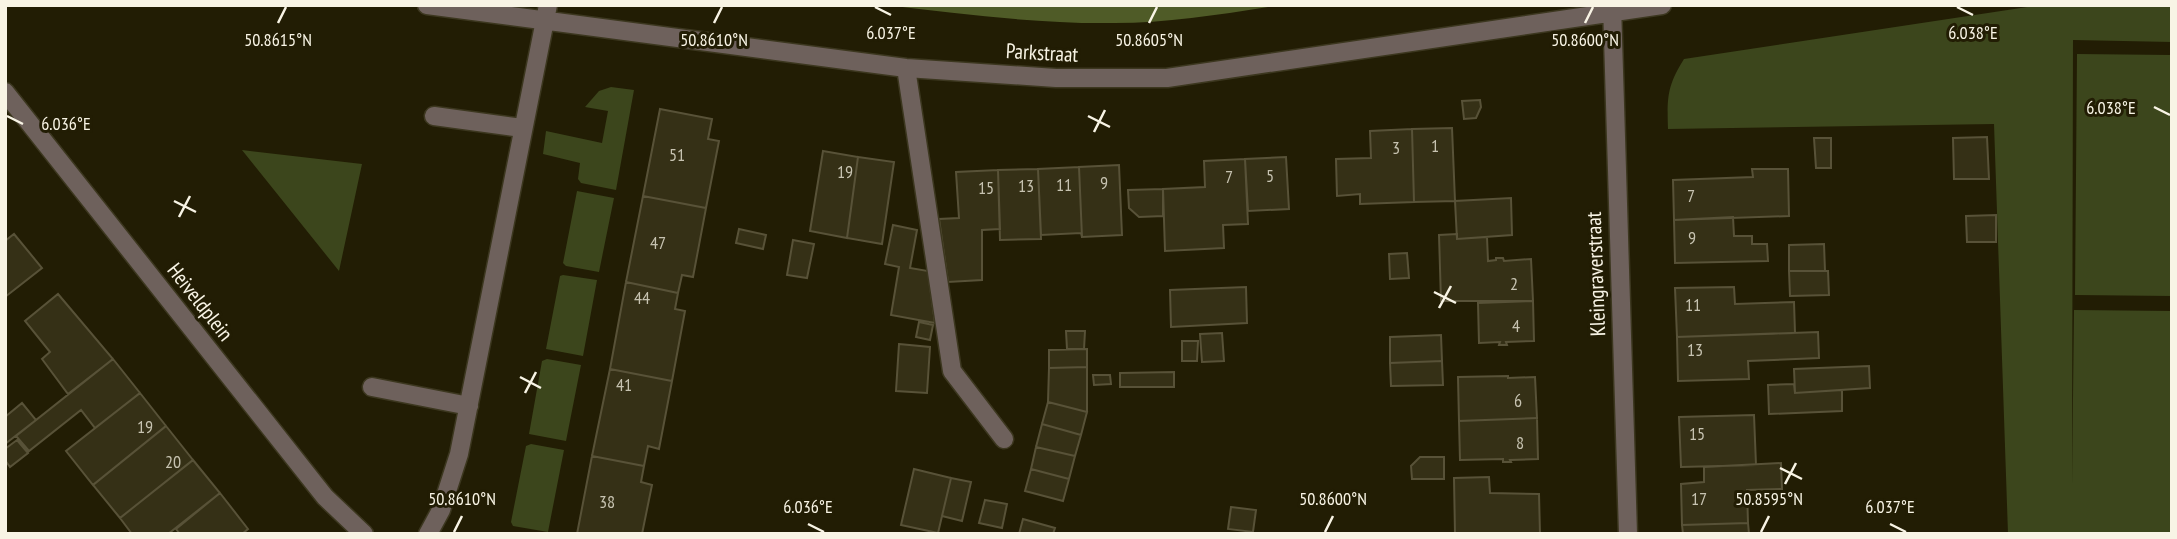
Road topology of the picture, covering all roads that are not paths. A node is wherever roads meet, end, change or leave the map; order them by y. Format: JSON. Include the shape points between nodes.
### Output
{"nodes":[{"id":1,"x":428,"y":5,"type":"edge"},
{"id":2,"x":1662,"y":5,"type":"edge"},
{"id":3,"x":1611,"y":9,"type":"edge"},
{"id":4,"x":546,"y":12,"type":"edge"},
{"id":5,"x":906,"y":68,"type":"junction"},
{"id":6,"x":5,"y":92,"type":"edge"},
{"id":7,"x":434,"y":116,"type":"dead end"},
{"id":8,"x":522,"y":128,"type":"junction"},
{"id":9,"x":372,"y":387,"type":"dead end"},
{"id":10,"x":469,"y":406,"type":"junction"},
{"id":11,"x":1004,"y":439,"type":"dead end"},
{"id":12,"x":364,"y":534,"type":"edge"},
{"id":13,"x":428,"y":534,"type":"edge"},
{"id":14,"x":1628,"y":534,"type":"edge"}],
"edges":[{"from":1,"to":4,"type":"street"},
{"from":2,"to":3,"type":"street","name":"Parkstraat"},
{"from":3,"to":5,"type":"street","name":"Parkstraat","via":[[1167,78],[1056,78]]},
{"from":3,"to":14,"type":"street","name":"Kleingraverstraat"},
{"from":4,"to":5,"type":"street","name":"Parkstraat"},
{"from":4,"to":8,"type":"street"},
{"from":5,"to":11,"type":"street","via":[[952,371]]},
{"from":6,"to":12,"type":"street","name":"Heiveldplein","via":[[325,497]]},
{"from":7,"to":8,"type":"street"},
{"from":8,"to":10,"type":"street"},
{"from":9,"to":10,"type":"street"},
{"from":10,"to":13,"type":"street","via":[[456,465]]}]}
